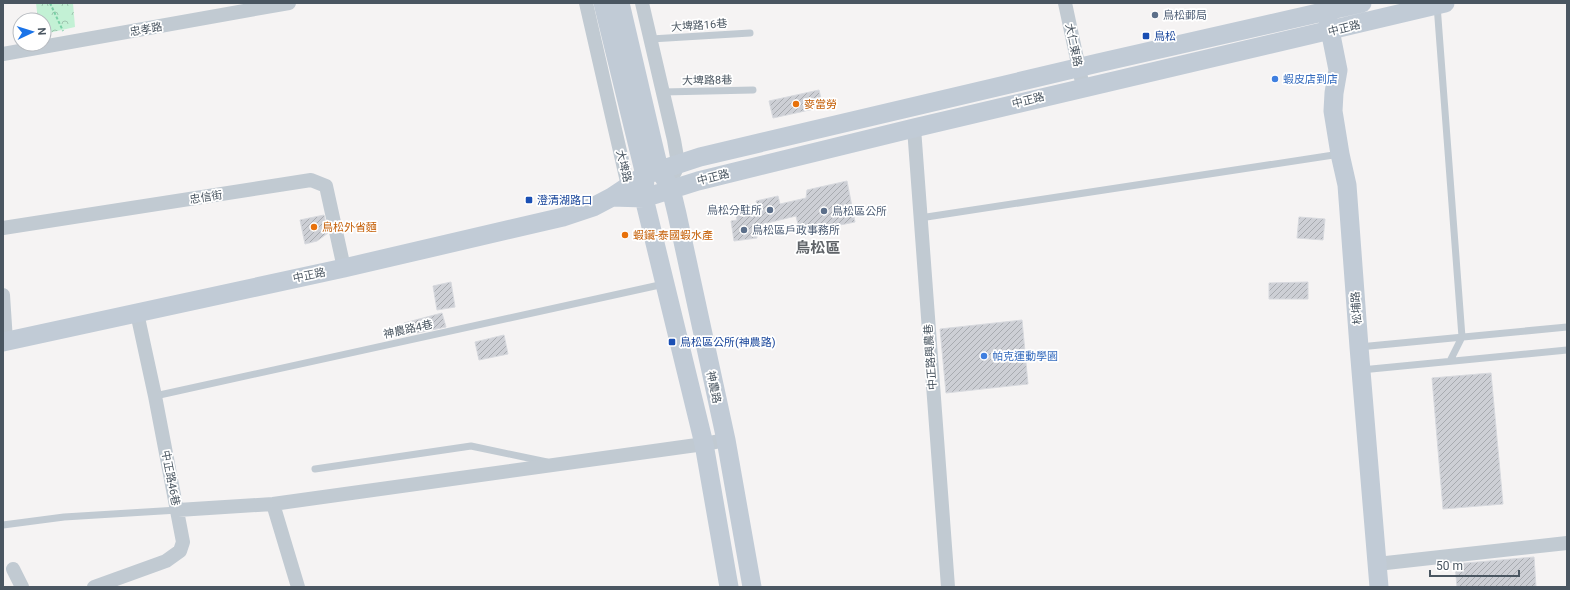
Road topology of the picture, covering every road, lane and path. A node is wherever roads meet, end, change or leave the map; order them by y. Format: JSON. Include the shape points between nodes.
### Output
{"nodes":[{"id":1,"x":50,"y":3,"type":"edge"},
{"id":2,"x":289,"y":3,"type":"edge"},
{"id":3,"x":586,"y":3,"type":"edge"},
{"id":4,"x":603,"y":3,"type":"edge"},
{"id":5,"x":620,"y":3,"type":"edge"},
{"id":6,"x":642,"y":3,"type":"edge"},
{"id":7,"x":1066,"y":3,"type":"edge"},
{"id":8,"x":1362,"y":3,"type":"edge"},
{"id":9,"x":1441,"y":4,"type":"edge"},
{"id":10,"x":1326,"y":7,"type":"edge"},
{"id":11,"x":1331,"y":31,"type":"junction"},
{"id":12,"x":750,"y":33,"type":"dead end"},
{"id":13,"x":651,"y":39,"type":"junction"},
{"id":14,"x":68,"y":43,"type":"junction"},
{"id":15,"x":3,"y":54,"type":"edge"},
{"id":16,"x":1079,"y":67,"type":"junction"},
{"id":17,"x":1083,"y":87,"type":"junction"},
{"id":18,"x":753,"y":90,"type":"dead end"},
{"id":19,"x":663,"y":92,"type":"junction"},
{"id":20,"x":914,"y":128,"type":"junction"},
{"id":21,"x":1340,"y":154,"type":"junction"},
{"id":22,"x":678,"y":163,"type":"junction"},
{"id":23,"x":652,"y":172,"type":"junction"},
{"id":24,"x":628,"y":186,"type":"junction"},
{"id":25,"x":670,"y":188,"type":"junction"},
{"id":26,"x":612,"y":197,"type":"junction"},
{"id":27,"x":644,"y":198,"type":"junction"},
{"id":28,"x":920,"y":218,"type":"junction"},
{"id":29,"x":3,"y":228,"type":"edge"},
{"id":30,"x":344,"y":268,"type":"junction"},
{"id":31,"x":666,"y":284,"type":"junction"},
{"id":32,"x":3,"y":295,"type":"edge"},
{"id":33,"x":137,"y":313,"type":"junction"},
{"id":34,"x":1567,"y":327,"type":"edge"},
{"id":35,"x":1462,"y":337,"type":"junction"},
{"id":36,"x":4,"y":342,"type":"edge"},
{"id":37,"x":1358,"y":347,"type":"junction"},
{"id":38,"x":1567,"y":350,"type":"edge"},
{"id":39,"x":1450,"y":361,"type":"junction"},
{"id":40,"x":1361,"y":370,"type":"junction"},
{"id":41,"x":155,"y":396,"type":"junction"},
{"id":42,"x":726,"y":440,"type":"junction"},
{"id":43,"x":704,"y":444,"type":"junction"},
{"id":44,"x":559,"y":464,"type":"junction"},
{"id":45,"x":315,"y":469,"type":"dead end"},
{"id":46,"x":273,"y":504,"type":"junction"},
{"id":47,"x":178,"y":510,"type":"junction"},
{"id":48,"x":3,"y":525,"type":"edge"},
{"id":49,"x":1567,"y":543,"type":"edge"},
{"id":50,"x":1377,"y":564,"type":"junction"},
{"id":51,"x":13,"y":570,"type":"dead end"},
{"id":52,"x":22,"y":587,"type":"edge"},
{"id":53,"x":94,"y":587,"type":"edge"},
{"id":54,"x":298,"y":587,"type":"edge"},
{"id":55,"x":729,"y":587,"type":"edge"},
{"id":56,"x":752,"y":587,"type":"edge"},
{"id":57,"x":948,"y":587,"type":"edge"},
{"id":58,"x":1379,"y":587,"type":"edge"}],
"edges":[{"from":1,"to":14,"type":"path"},
{"from":2,"to":14,"type":"street","name":"忠孝路"},
{"from":3,"to":24,"type":"street","name":"大埤路"},
{"from":4,"to":23,"type":"main road","name":"大埤路"},
{"from":5,"to":23,"type":"main road","name":"大埤路"},
{"from":6,"to":13,"type":"street"},
{"from":7,"to":16,"type":"street","name":"大仁東路"},
{"from":8,"to":10,"type":"main road","name":"中正路"},
{"from":9,"to":11,"type":"main road","name":"中正路"},
{"from":9,"to":35,"type":"lane"},
{"from":10,"to":11,"type":"main road","name":"松埔路"},
{"from":10,"to":16,"type":"main road","name":"中正路"},
{"from":11,"to":17,"type":"main road","name":"中正路"},
{"from":11,"to":21,"type":"main road","name":"松埔路","via":[[1338,70],[1334,111]]},
{"from":12,"to":13,"type":"lane","name":"大埤路16巷"},
{"from":13,"to":19,"type":"street"},
{"from":14,"to":15,"type":"street","name":"忠孝路"},
{"from":16,"to":17,"type":"street","name":"大仁東路"},
{"from":16,"to":22,"type":"main road","name":"中正路"},
{"from":17,"to":20,"type":"main road","name":"中正路"},
{"from":18,"to":19,"type":"lane","name":"大埤路8巷"},
{"from":19,"to":22,"type":"street"},
{"from":20,"to":25,"type":"main road","name":"中正路"},
{"from":20,"to":28,"type":"street","name":"中正路興農巷"},
{"from":21,"to":28,"type":"lane"},
{"from":21,"to":37,"type":"main road","name":"松埔路","via":[[1347,185]]},
{"from":22,"to":23,"type":"main road","name":"中正路"},
{"from":22,"to":25,"type":"street"},
{"from":23,"to":24,"type":"main road","name":"中正路"},
{"from":23,"to":25,"type":"main road","name":"大埤路"},
{"from":23,"to":27,"type":"main road","name":"大埤路"},
{"from":24,"to":26,"type":"main road","name":"中正路"},
{"from":24,"to":27,"type":"street","name":"大埤路"},
{"from":25,"to":27,"type":"main road","name":"中正路"},
{"from":25,"to":42,"type":"main road","name":"神農路"},
{"from":26,"to":27,"type":"main road","name":"中正路"},
{"from":26,"to":30,"type":"main road","name":"中正路","via":[[593,207],[563,217]]},
{"from":27,"to":31,"type":"main road","name":"神農路"},
{"from":28,"to":57,"type":"street","name":"中正路興農巷"},
{"from":29,"to":30,"type":"street","name":"忠信街","via":[[311,180],[326,186]]},
{"from":30,"to":33,"type":"main road","name":"中正路"},
{"from":31,"to":41,"type":"lane","name":"神農路4巷"},
{"from":31,"to":43,"type":"main road","name":"神農路"},
{"from":32,"to":36,"type":"street"},
{"from":33,"to":36,"type":"main road","name":"中正路"},
{"from":33,"to":41,"type":"street","name":"中正路46巷"},
{"from":34,"to":35,"type":"lane"},
{"from":35,"to":37,"type":"lane"},
{"from":35,"to":39,"type":"lane"},
{"from":37,"to":40,"type":"main road","name":"松埔路"},
{"from":38,"to":39,"type":"lane"},
{"from":39,"to":40,"type":"lane"},
{"from":40,"to":50,"type":"main road","name":"松埔路"},
{"from":41,"to":47,"type":"street","name":"中正路46巷"},
{"from":42,"to":43,"type":"street"},
{"from":42,"to":56,"type":"main road","name":"神農路"},
{"from":43,"to":44,"type":"street"},
{"from":43,"to":55,"type":"main road","name":"神農路"},
{"from":44,"to":45,"type":"lane","via":[[471,446]]},
{"from":44,"to":46,"type":"street"},
{"from":46,"to":47,"type":"street"},
{"from":46,"to":54,"type":"street"},
{"from":47,"to":48,"type":"lane","via":[[64,517]]},
{"from":47,"to":53,"type":"street","name":"中正路46巷","via":[[183,542],[180,551],[166,561]]},
{"from":49,"to":50,"type":"street"},
{"from":50,"to":58,"type":"main road","name":"松埔路"},
{"from":51,"to":52,"type":"street"}]}
